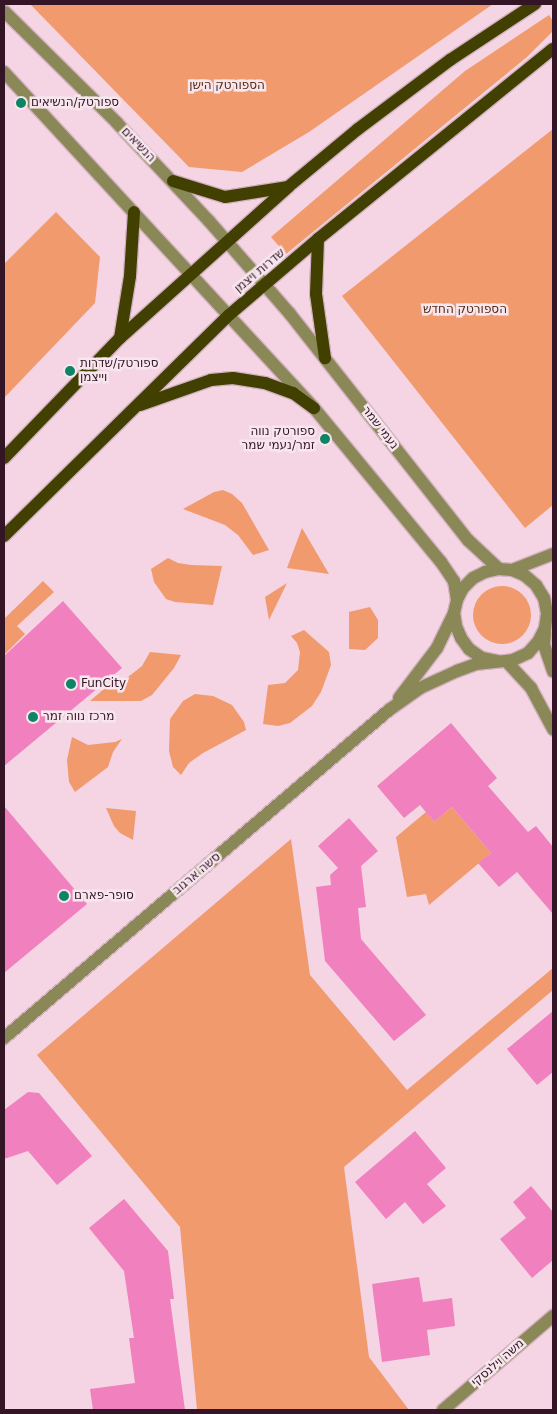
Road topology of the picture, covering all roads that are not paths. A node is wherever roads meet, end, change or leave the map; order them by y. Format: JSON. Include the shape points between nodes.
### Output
{"nodes":[{"id":1,"x":536,"y":4,"type":"edge"},
{"id":2,"x":4,"y":11,"type":"edge"},
{"id":3,"x":553,"y":49,"type":"edge"},
{"id":4,"x":4,"y":72,"type":"edge"},
{"id":5,"x":173,"y":181,"type":"junction"},
{"id":6,"x":288,"y":187,"type":"junction"},
{"id":7,"x":134,"y":212,"type":"junction"},
{"id":8,"x":318,"y":239,"type":"junction"},
{"id":9,"x":225,"y":242,"type":"junction"},
{"id":10,"x":190,"y":273,"type":"junction"},
{"id":11,"x":264,"y":285,"type":"junction"},
{"id":12,"x":229,"y":315,"type":"junction"},
{"id":13,"x":120,"y":338,"type":"junction"},
{"id":14,"x":325,"y":358,"type":"junction"},
{"id":15,"x":136,"y":407,"type":"junction"},
{"id":16,"x":314,"y":408,"type":"junction"},
{"id":17,"x":4,"y":458,"type":"edge"},
{"id":18,"x":4,"y":536,"type":"edge"},
{"id":19,"x":553,"y":554,"type":"edge"},
{"id":20,"x":499,"y":569,"type":"junction"},
{"id":21,"x":512,"y":570,"type":"junction"},
{"id":22,"x":456,"y":607,"type":"junction"},
{"id":23,"x":550,"y":608,"type":"edge"},
{"id":24,"x":545,"y":628,"type":"junction"},
{"id":25,"x":502,"y":661,"type":"junction"},
{"id":26,"x":553,"y":671,"type":"edge"},
{"id":27,"x":389,"y":710,"type":"junction"},
{"id":28,"x":553,"y":729,"type":"edge"},
{"id":29,"x":4,"y":1038,"type":"edge"},
{"id":30,"x":553,"y":1316,"type":"edge"},
{"id":31,"x":442,"y":1410,"type":"edge"}],
"edges":[{"from":1,"to":6,"type":"main road","via":[[450,60]]},
{"from":2,"to":5,"type":"street","name":"הנשיאים"},
{"from":3,"to":8,"type":"main road","name":"שדרות ויצמן"},
{"from":4,"to":7,"type":"street"},
{"from":5,"to":6,"type":"main road","via":[[225,197]]},
{"from":5,"to":9,"type":"street","name":"הנשיאים"},
{"from":6,"to":9,"type":"main road"},
{"from":7,"to":10,"type":"street"},
{"from":7,"to":13,"type":"main road","via":[[130,276]]},
{"from":8,"to":11,"type":"main road","name":"שדרות ויצמן"},
{"from":8,"to":14,"type":"main road","via":[[316,294]]},
{"from":9,"to":10,"type":"main road"},
{"from":9,"to":11,"type":"street","name":"הנשיאים"},
{"from":10,"to":12,"type":"street"},
{"from":10,"to":13,"type":"main road"},
{"from":11,"to":12,"type":"main road","name":"שדרות ויצמן"},
{"from":11,"to":14,"type":"street","name":"נעמי שמר"},
{"from":12,"to":15,"type":"main road","name":"שדרות ויצמן"},
{"from":12,"to":16,"type":"street"},
{"from":13,"to":17,"type":"main road"},
{"from":14,"to":20,"type":"street","name":"נעמי שמר","via":[[468,540]]},
{"from":15,"to":16,"type":"main road","via":[[211,380],[233,378],[294,392]]},
{"from":15,"to":18,"type":"main road","name":"שדרות ויצמן"},
{"from":16,"to":22,"type":"street","via":[[441,562],[454,581]]},
{"from":19,"to":21,"type":"street"},
{"from":20,"to":21,"type":"street"},
{"from":20,"to":22,"type":"street","via":[[473,578],[463,588]]},
{"from":21,"to":23,"type":"street","via":[[536,585]]},
{"from":22,"to":25,"type":"street","via":[[456,626],[469,649],[482,658]]},
{"from":22,"to":27,"type":"street","name":"סשה ארגוב","via":[[437,648]]},
{"from":23,"to":24,"type":"street"},
{"from":24,"to":25,"type":"street","via":[[528,653]]},
{"from":24,"to":26,"type":"street","via":[[544,645]]},
{"from":25,"to":27,"type":"street","name":"סשה ארגוב","via":[[476,664],[442,678],[420,688]]},
{"from":25,"to":28,"type":"street","via":[[531,688]]},
{"from":27,"to":29,"type":"street","name":"סשה ארגוב"},
{"from":30,"to":31,"type":"street","name":"משה וילנסקי"}]}
